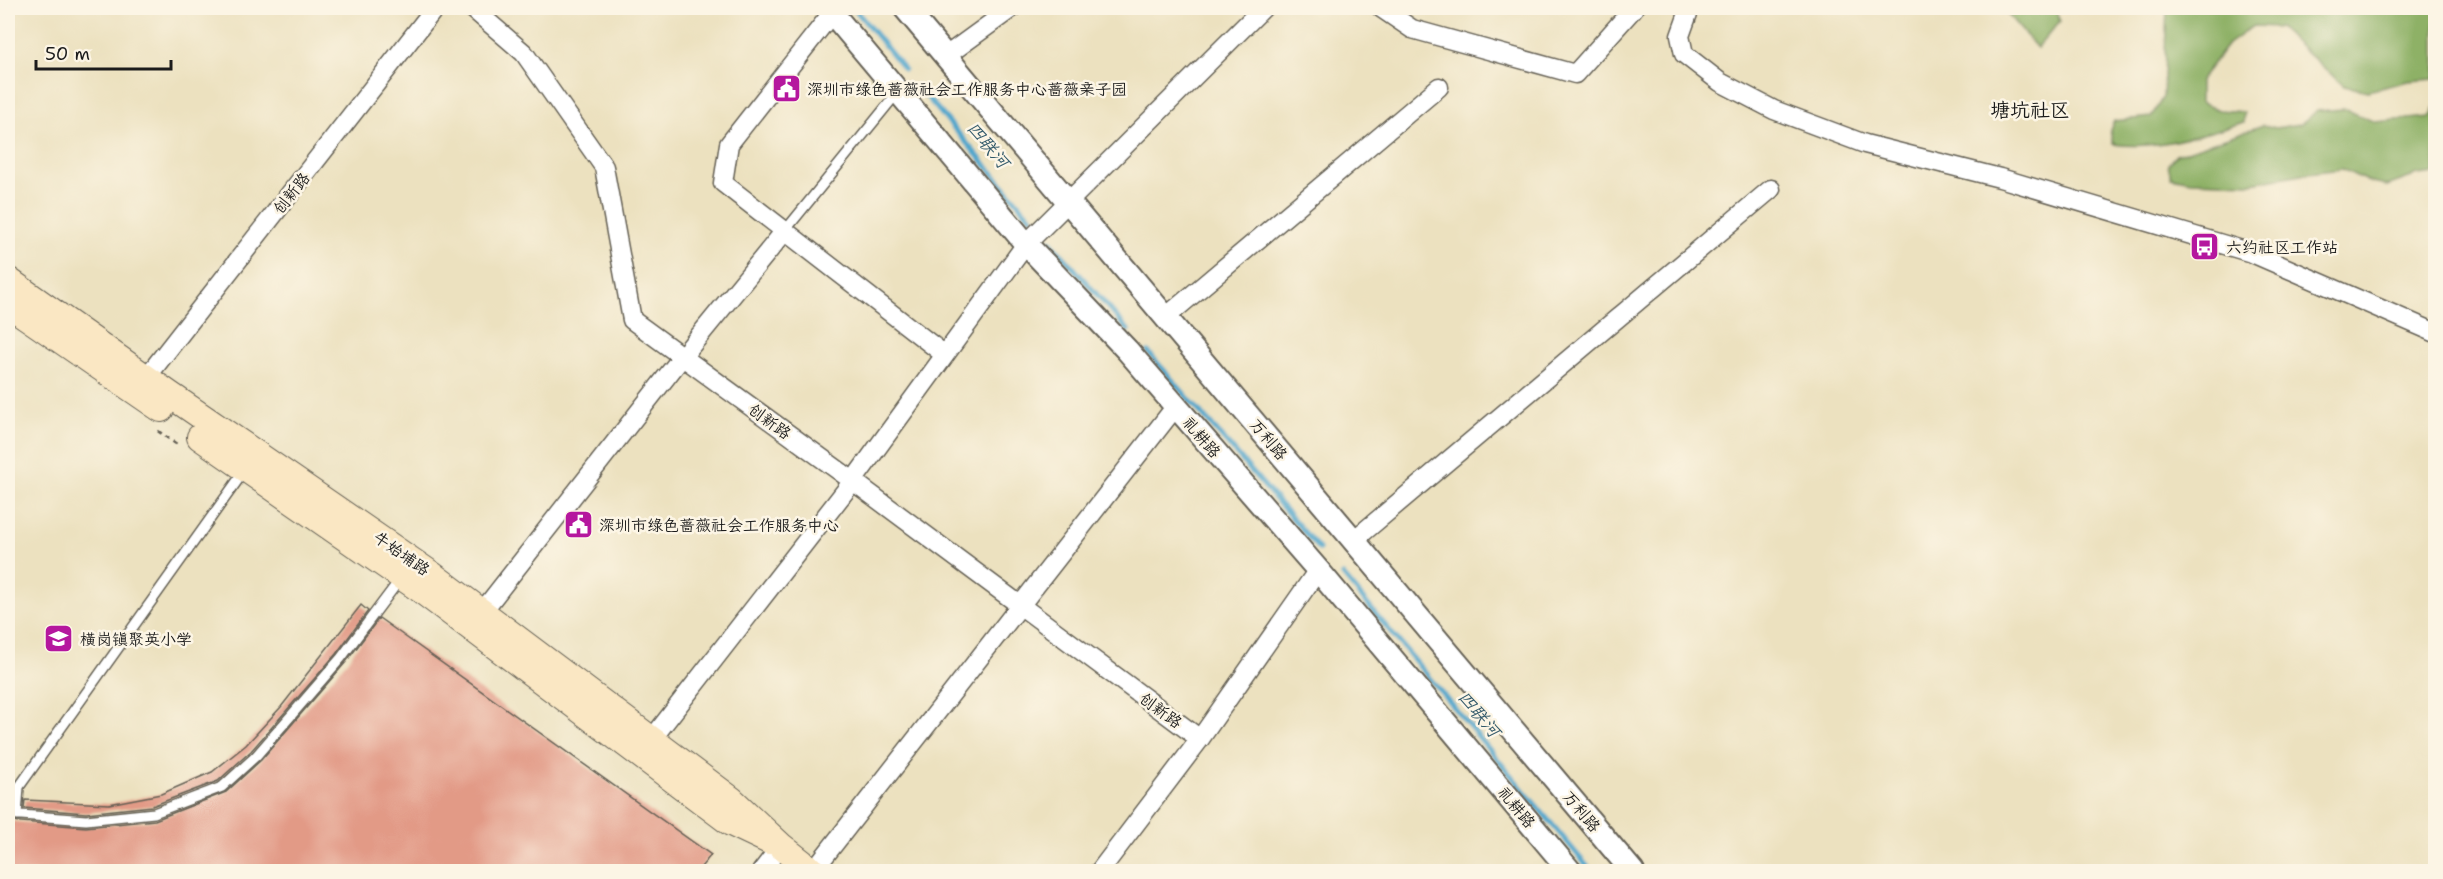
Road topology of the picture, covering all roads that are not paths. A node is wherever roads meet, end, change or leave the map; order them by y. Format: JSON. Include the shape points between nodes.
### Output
{"nodes":[{"id":1,"x":435,"y":8,"type":"edge"},
{"id":2,"x":472,"y":8,"type":"edge"},
{"id":3,"x":905,"y":8,"type":"edge"},
{"id":4,"x":1012,"y":8,"type":"edge"},
{"id":5,"x":1263,"y":8,"type":"edge"},
{"id":6,"x":1381,"y":8,"type":"edge"},
{"id":7,"x":1634,"y":8,"type":"edge"},
{"id":8,"x":1690,"y":8,"type":"edge"},
{"id":9,"x":830,"y":10,"type":"edge"},
{"id":10,"x":946,"y":56,"type":"junction"},
{"id":11,"x":1439,"y":87,"type":"dead end"},
{"id":12,"x":898,"y":92,"type":"junction"},
{"id":13,"x":1771,"y":189,"type":"dead end"},
{"id":14,"x":1068,"y":202,"type":"junction"},
{"id":15,"x":784,"y":232,"type":"junction"},
{"id":16,"x":1026,"y":244,"type":"junction"},
{"id":17,"x":8,"y":280,"type":"edge"},
{"id":18,"x":8,"y":304,"type":"edge"},
{"id":19,"x":1166,"y":317,"type":"junction"},
{"id":20,"x":2436,"y":333,"type":"edge"},
{"id":21,"x":945,"y":355,"type":"junction"},
{"id":22,"x":682,"y":357,"type":"junction"},
{"id":23,"x":146,"y":378,"type":"junction"},
{"id":24,"x":1176,"y":406,"type":"junction"},
{"id":25,"x":247,"y":469,"type":"junction"},
{"id":26,"x":854,"y":481,"type":"junction"},
{"id":27,"x":1354,"y":540,"type":"junction"},
{"id":28,"x":408,"y":569,"type":"junction"},
{"id":29,"x":1318,"y":570,"type":"junction"},
{"id":30,"x":1020,"y":606,"type":"junction"},
{"id":31,"x":482,"y":612,"type":"junction"},
{"id":32,"x":1200,"y":739,"type":"junction"},
{"id":33,"x":646,"y":746,"type":"junction"},
{"id":34,"x":12,"y":815,"type":"edge"},
{"id":35,"x":781,"y":846,"type":"junction"},
{"id":36,"x":814,"y":871,"type":"edge"},
{"id":37,"x":761,"y":872,"type":"edge"},
{"id":38,"x":1099,"y":872,"type":"edge"},
{"id":39,"x":1570,"y":872,"type":"edge"},
{"id":40,"x":1633,"y":872,"type":"edge"}],
"edges":[{"from":1,"to":23,"type":"street","name":"创新路"},
{"from":2,"to":22,"type":"street","name":"创新路","via":[[524,53],[604,167],[632,320]]},
{"from":3,"to":10,"type":"street","name":"万利路"},
{"from":4,"to":10,"type":"street"},
{"from":5,"to":14,"type":"street"},
{"from":6,"to":7,"type":"street","via":[[1412,29],[1575,74]]},
{"from":8,"to":20,"type":"street","via":[[1680,36],[1684,54],[1720,82],[1774,110],[1865,144],[2000,178],[2252,253]]},
{"from":9,"to":12,"type":"street","name":"礼耕路"},
{"from":9,"to":15,"type":"street","via":[[729,144],[723,183]]},
{"from":10,"to":14,"type":"street","name":"万利路"},
{"from":11,"to":19,"type":"street"},
{"from":12,"to":15,"type":"lane"},
{"from":12,"to":16,"type":"street","name":"礼耕路"},
{"from":13,"to":27,"type":"street"},
{"from":14,"to":16,"type":"street"},
{"from":14,"to":19,"type":"street","name":"万利路"},
{"from":15,"to":21,"type":"street"},
{"from":15,"to":22,"type":"street"},
{"from":16,"to":21,"type":"street"},
{"from":16,"to":24,"type":"street","name":"礼耕路"},
{"from":17,"to":23,"type":"main road","name":"牛始埔路"},
{"from":18,"to":25,"type":"main road","name":"牛始埔路"},
{"from":19,"to":27,"type":"street","name":"万利路"},
{"from":21,"to":26,"type":"street"},
{"from":22,"to":26,"type":"street","name":"创新路"},
{"from":22,"to":31,"type":"street"},
{"from":23,"to":28,"type":"main road","name":"牛始埔路"},
{"from":24,"to":29,"type":"street","name":"礼耕路"},
{"from":24,"to":30,"type":"street"},
{"from":25,"to":28,"type":"main road","name":"牛始埔路"},
{"from":25,"to":34,"type":"lane","via":[[19,788]]},
{"from":26,"to":30,"type":"street","name":"创新路"},
{"from":26,"to":33,"type":"street"},
{"from":27,"to":40,"type":"street","name":"万利路"},
{"from":28,"to":31,"type":"main road","name":"牛始埔路"},
{"from":28,"to":33,"type":"main road","name":"牛始埔路"},
{"from":28,"to":34,"type":"lane","via":[[333,667],[256,756],[222,787],[154,813],[86,820]]},
{"from":29,"to":32,"type":"street"},
{"from":29,"to":39,"type":"street","name":"礼耕路"},
{"from":30,"to":32,"type":"street","name":"创新路"},
{"from":30,"to":36,"type":"street"},
{"from":31,"to":33,"type":"main road","name":"牛始埔路"},
{"from":32,"to":38,"type":"street"},
{"from":33,"to":35,"type":"main road","name":"牛始埔路","via":[[731,823]]},
{"from":35,"to":36,"type":"main road","name":"牛始埔路"},
{"from":35,"to":37,"type":"street"}]}
